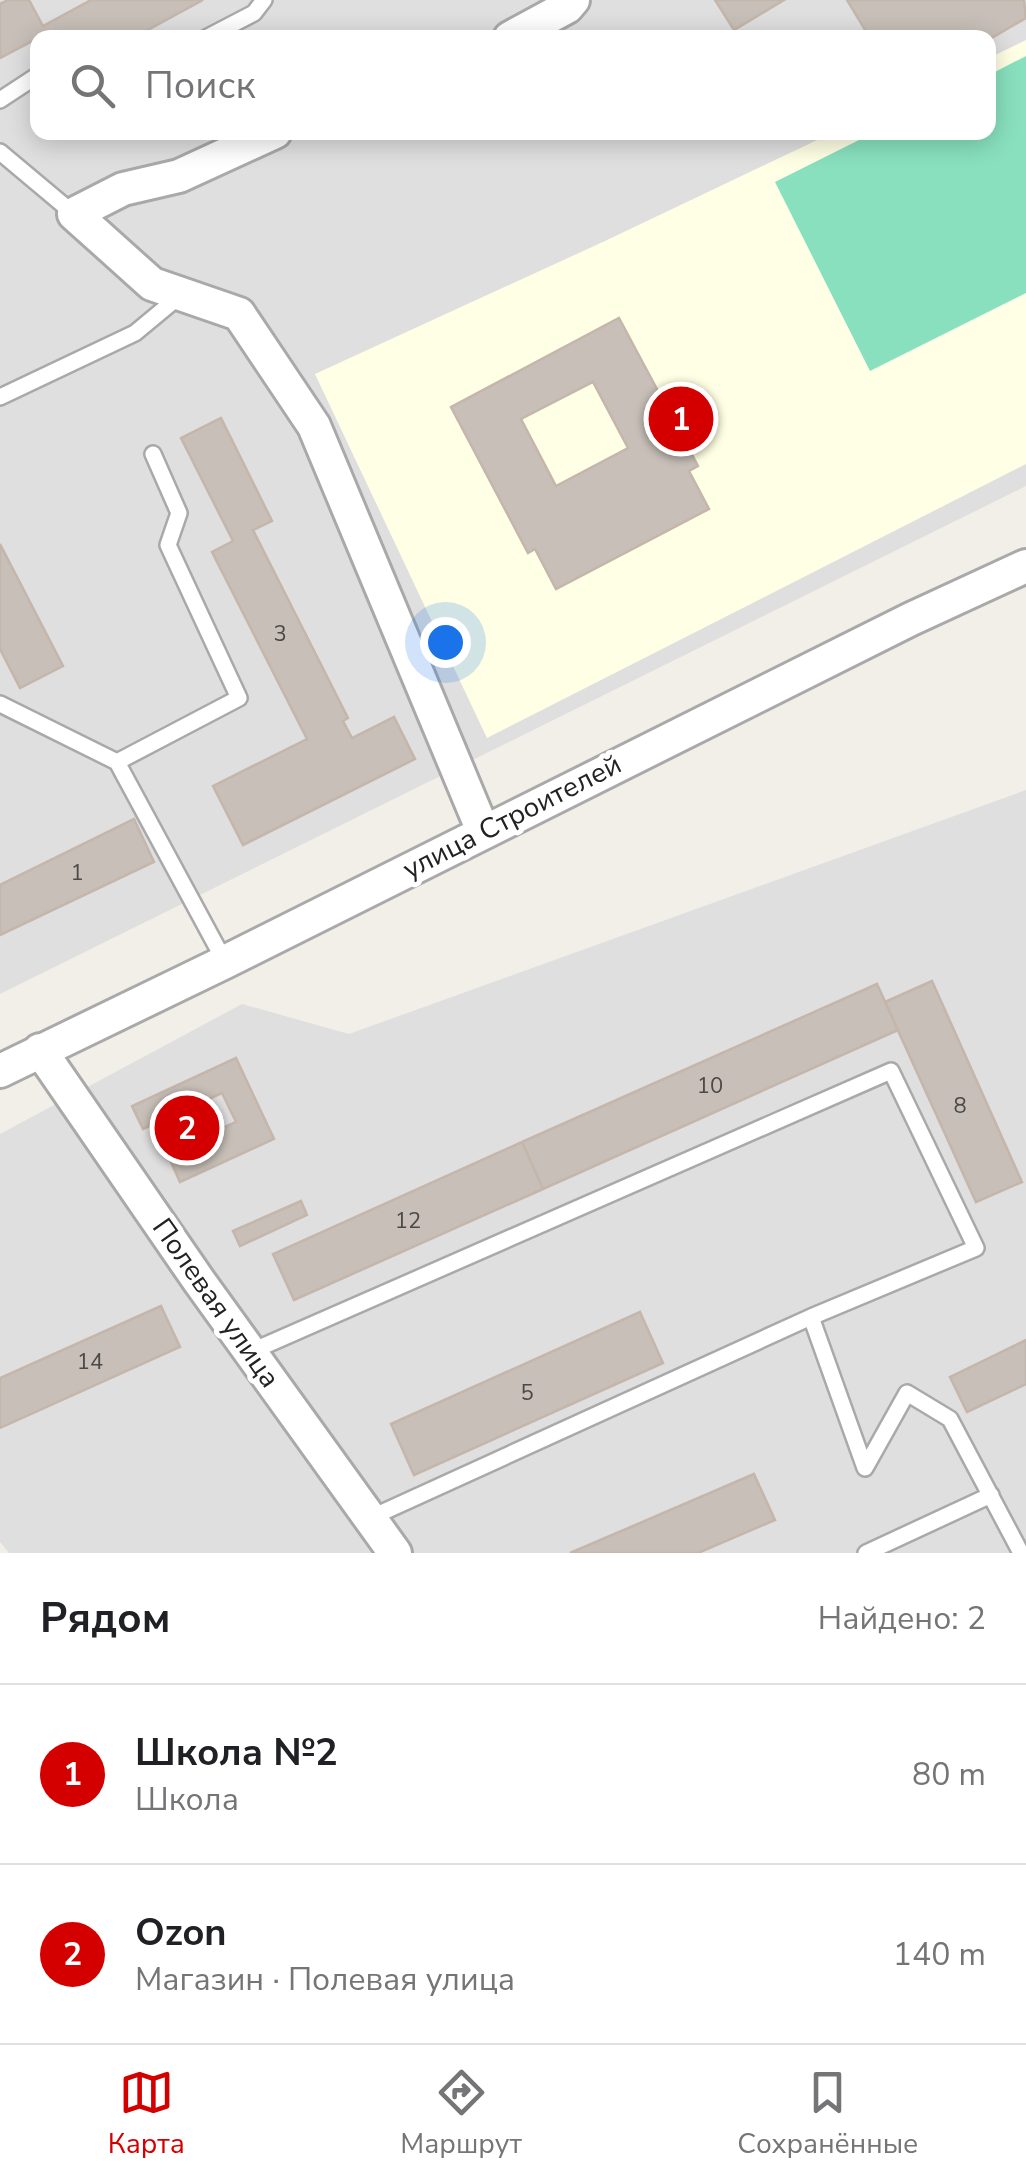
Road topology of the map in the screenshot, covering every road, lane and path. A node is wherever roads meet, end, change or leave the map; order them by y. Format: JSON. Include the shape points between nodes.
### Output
{"nodes":[{"id":1,"x":264,"y":0,"type":"edge"},
{"id":2,"x":573,"y":0,"type":"edge"},
{"id":3,"x":221,"y":30,"type":"edge"},
{"id":4,"x":525,"y":30,"type":"edge"},
{"id":5,"x":30,"y":80,"type":"edge"},
{"id":6,"x":0,"y":100,"type":"edge"},
{"id":7,"x":258,"y":140,"type":"edge"},
{"id":8,"x":0,"y":152,"type":"edge"},
{"id":9,"x":74,"y":214,"type":"junction"},
{"id":10,"x":182,"y":294,"type":"junction"},
{"id":11,"x":0,"y":397,"type":"edge"},
{"id":12,"x":153,"y":454,"type":"dead end"},
{"id":13,"x":1025,"y":567,"type":"edge"},
{"id":14,"x":0,"y":704,"type":"edge"},
{"id":15,"x":117,"y":762,"type":"junction"},
{"id":16,"x":484,"y":831,"type":"junction"},
{"id":17,"x":225,"y":962,"type":"junction"},
{"id":18,"x":40,"y":1050,"type":"junction"},
{"id":19,"x":0,"y":1071,"type":"edge"},
{"id":20,"x":811,"y":1316,"type":"junction"},
{"id":21,"x":250,"y":1352,"type":"junction"},
{"id":22,"x":991,"y":1495,"type":"junction"},
{"id":23,"x":370,"y":1518,"type":"junction"},
{"id":24,"x":395,"y":1553,"type":"edge"},
{"id":25,"x":866,"y":1553,"type":"edge"},
{"id":26,"x":1021,"y":1553,"type":"edge"}],
"edges":[{"from":1,"to":3,"type":"lane"},
{"from":2,"to":4,"type":"street"},
{"from":5,"to":6,"type":"lane"},
{"from":7,"to":9,"type":"street"},
{"from":8,"to":9,"type":"lane"},
{"from":9,"to":10,"type":"street","via":[[152,284]]},
{"from":10,"to":11,"type":"lane","via":[[136,333]]},
{"from":10,"to":16,"type":"street","via":[[238,314],[314,426]]},
{"from":12,"to":15,"type":"lane","via":[[179,513],[168,545],[240,698]]},
{"from":13,"to":16,"type":"street","name":"улица Строителей"},
{"from":14,"to":15,"type":"lane"},
{"from":15,"to":17,"type":"lane"},
{"from":16,"to":17,"type":"street","name":"улица Строителей"},
{"from":17,"to":18,"type":"street","name":"улица Строителей"},
{"from":18,"to":19,"type":"street","name":"улица Строителей"},
{"from":18,"to":21,"type":"street","name":"Полевая улица"},
{"from":20,"to":21,"type":"lane","via":[[976,1248],[891,1072]]},
{"from":20,"to":22,"type":"lane","via":[[865,1468],[907,1393],[950,1418]]},
{"from":20,"to":23,"type":"lane"},
{"from":21,"to":23,"type":"street","name":"Полевая улица"},
{"from":22,"to":25,"type":"lane"},
{"from":22,"to":26,"type":"lane"},
{"from":23,"to":24,"type":"street","name":"Полевая улица"}]}
